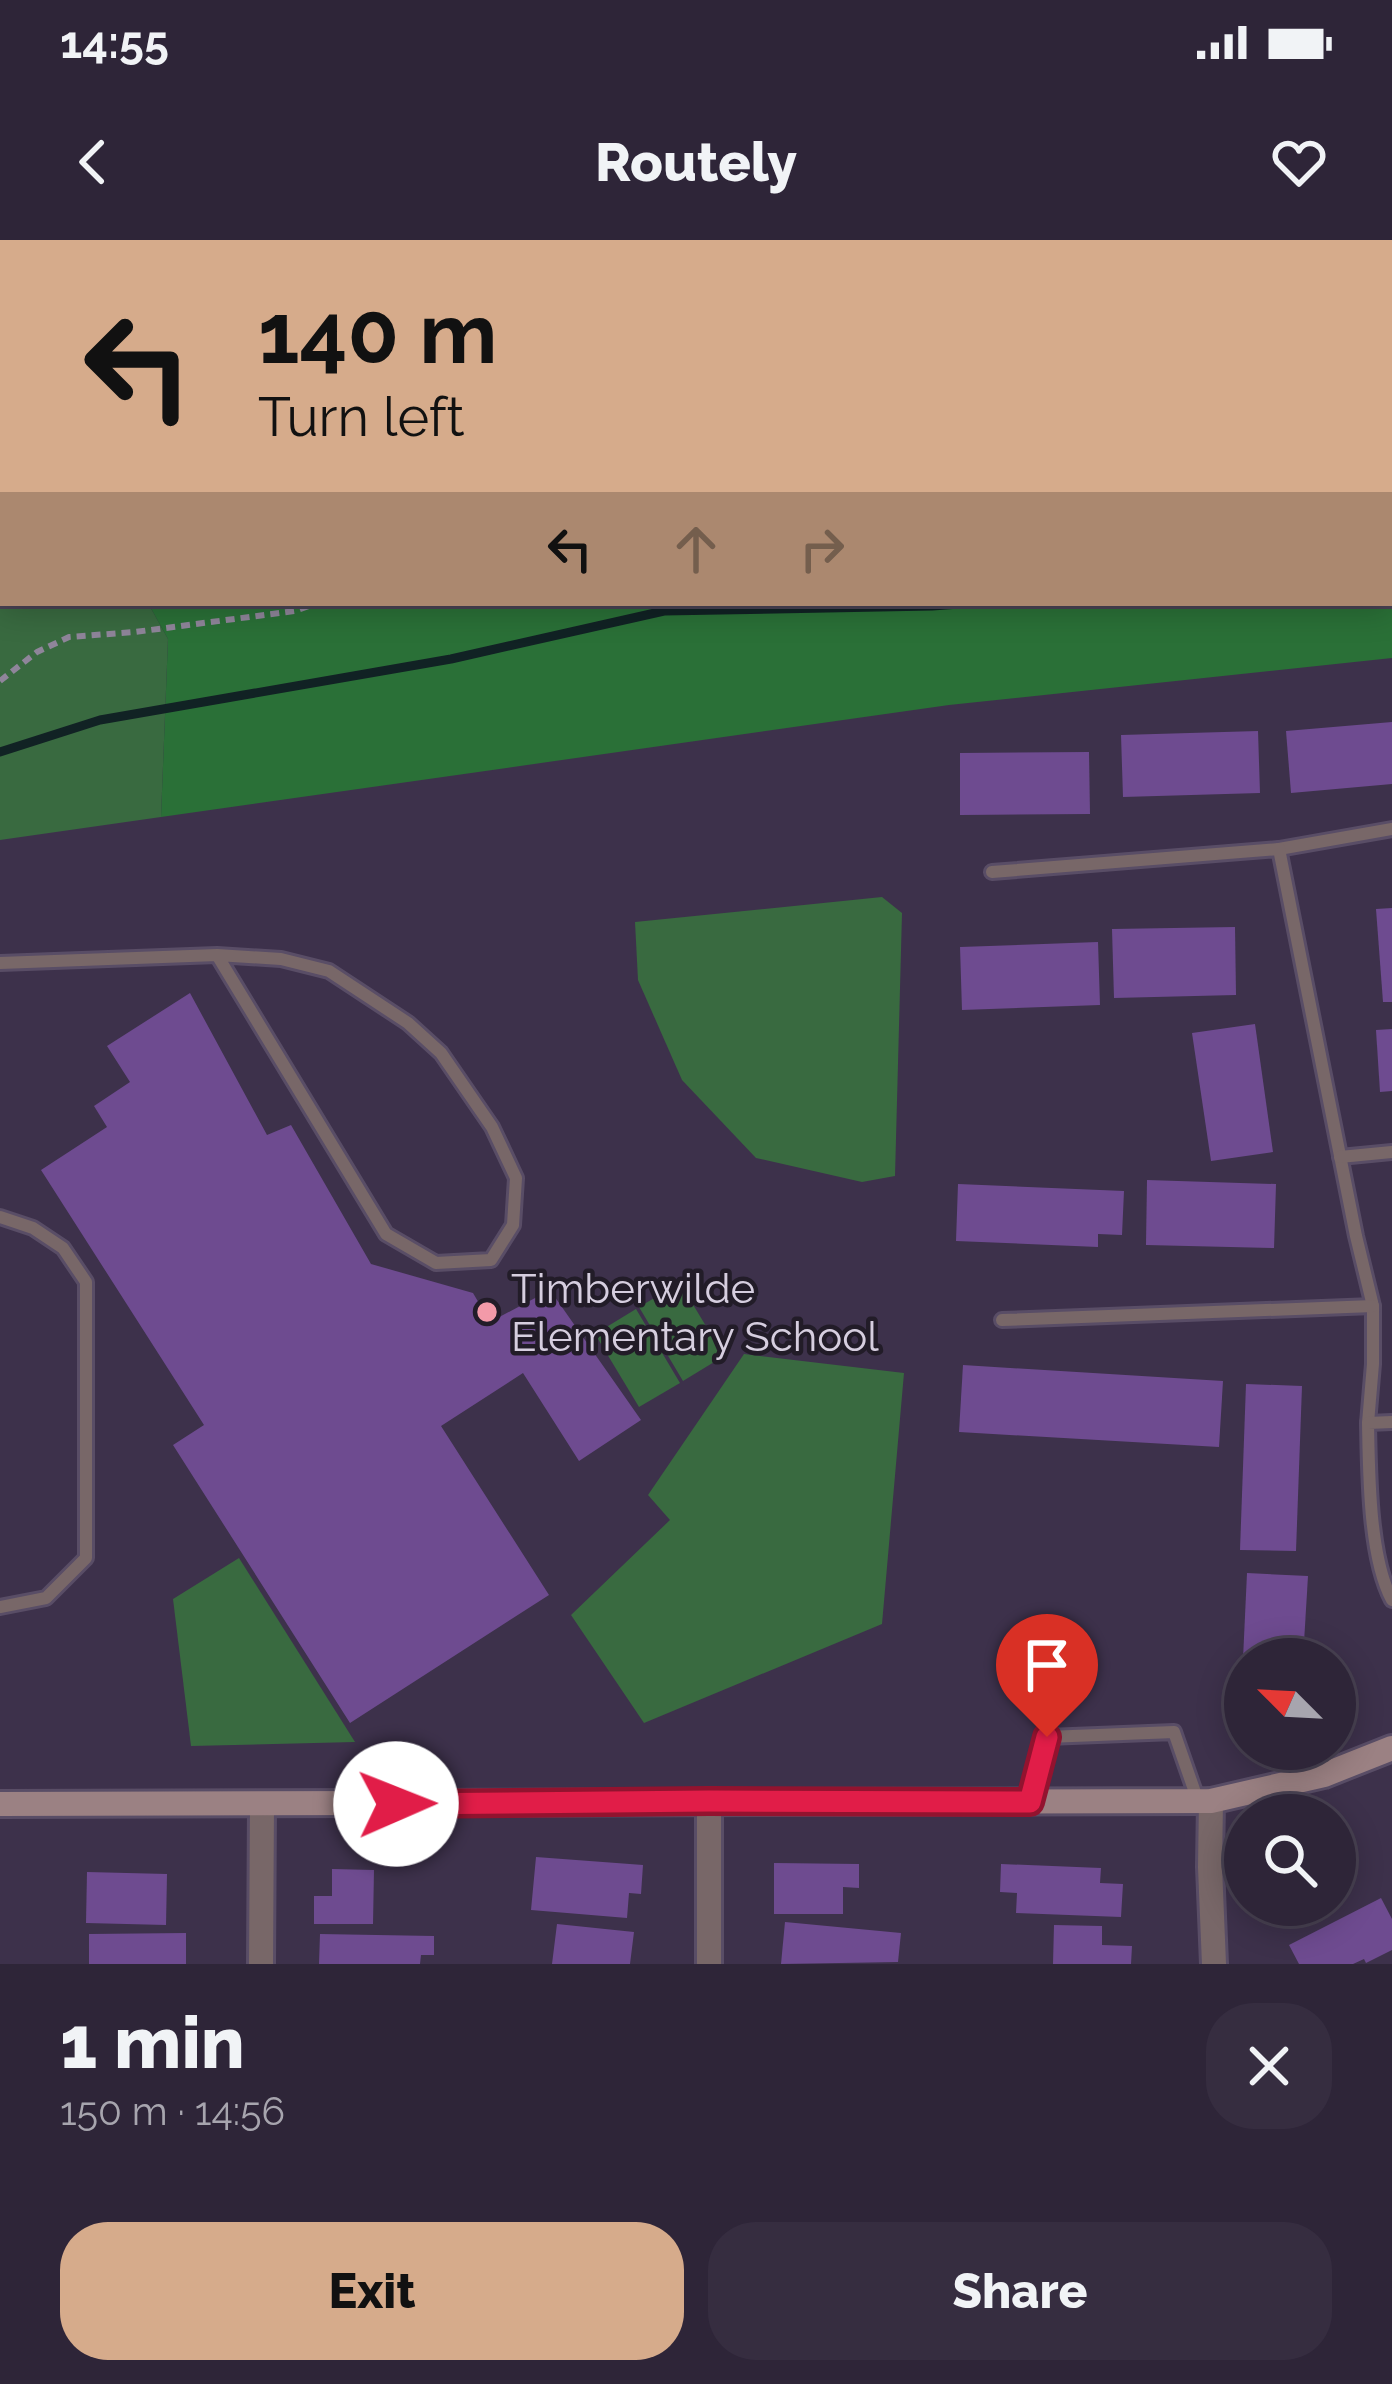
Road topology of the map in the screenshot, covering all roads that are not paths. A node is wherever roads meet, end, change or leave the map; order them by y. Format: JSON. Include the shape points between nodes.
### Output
{"nodes":[{"id":1,"x":1392,"y":829,"type":"edge"},
{"id":2,"x":1279,"y":849,"type":"junction"},
{"id":3,"x":992,"y":872,"type":"dead end"},
{"id":4,"x":217,"y":956,"type":"junction"},
{"id":5,"x":0,"y":963,"type":"edge"},
{"id":6,"x":1392,"y":1152,"type":"edge"},
{"id":7,"x":1340,"y":1157,"type":"junction"},
{"id":8,"x":0,"y":1216,"type":"edge"},
{"id":9,"x":1373,"y":1306,"type":"junction"},
{"id":10,"x":1002,"y":1320,"type":"dead end"},
{"id":11,"x":1392,"y":1422,"type":"edge"},
{"id":12,"x":1368,"y":1424,"type":"junction"},
{"id":13,"x":1392,"y":1600,"type":"edge"},
{"id":14,"x":0,"y":1607,"type":"edge"},
{"id":15,"x":1392,"y":1748,"type":"edge"},
{"id":16,"x":709,"y":1801,"type":"junction"},
{"id":17,"x":1204,"y":1801,"type":"junction"},
{"id":18,"x":1030,"y":1802,"type":"junction"},
{"id":19,"x":0,"y":1804,"type":"edge"},
{"id":20,"x":262,"y":1805,"type":"junction"},
{"id":21,"x":261,"y":1964,"type":"edge"},
{"id":22,"x":709,"y":1964,"type":"edge"},
{"id":23,"x":1214,"y":1964,"type":"edge"}],
"edges":[{"from":1,"to":2,"type":"lane"},
{"from":2,"to":3,"type":"lane"},
{"from":2,"to":7,"type":"lane"},
{"from":4,"to":4,"type":"lane","via":[[280,958],[329,971],[440,1053],[516,1178],[513,1225],[491,1260],[436,1263],[386,1234]]},
{"from":4,"to":5,"type":"lane"},
{"from":6,"to":7,"type":"lane"},
{"from":7,"to":9,"type":"lane"},
{"from":8,"to":14,"type":"lane","via":[[63,1248],[86,1282],[86,1558],[46,1598]]},
{"from":9,"to":10,"type":"lane"},
{"from":9,"to":12,"type":"lane"},
{"from":11,"to":12,"type":"lane"},
{"from":12,"to":13,"type":"lane","via":[[1370,1502]]},
{"from":15,"to":17,"type":"street","via":[[1324,1775]]},
{"from":16,"to":18,"type":"street"},
{"from":16,"to":20,"type":"street"},
{"from":16,"to":22,"type":"street"},
{"from":17,"to":18,"type":"street"},
{"from":17,"to":18,"type":"lane","via":[[1174,1732],[1047,1737]]},
{"from":17,"to":23,"type":"street"},
{"from":19,"to":20,"type":"street"},
{"from":20,"to":21,"type":"street"}]}
